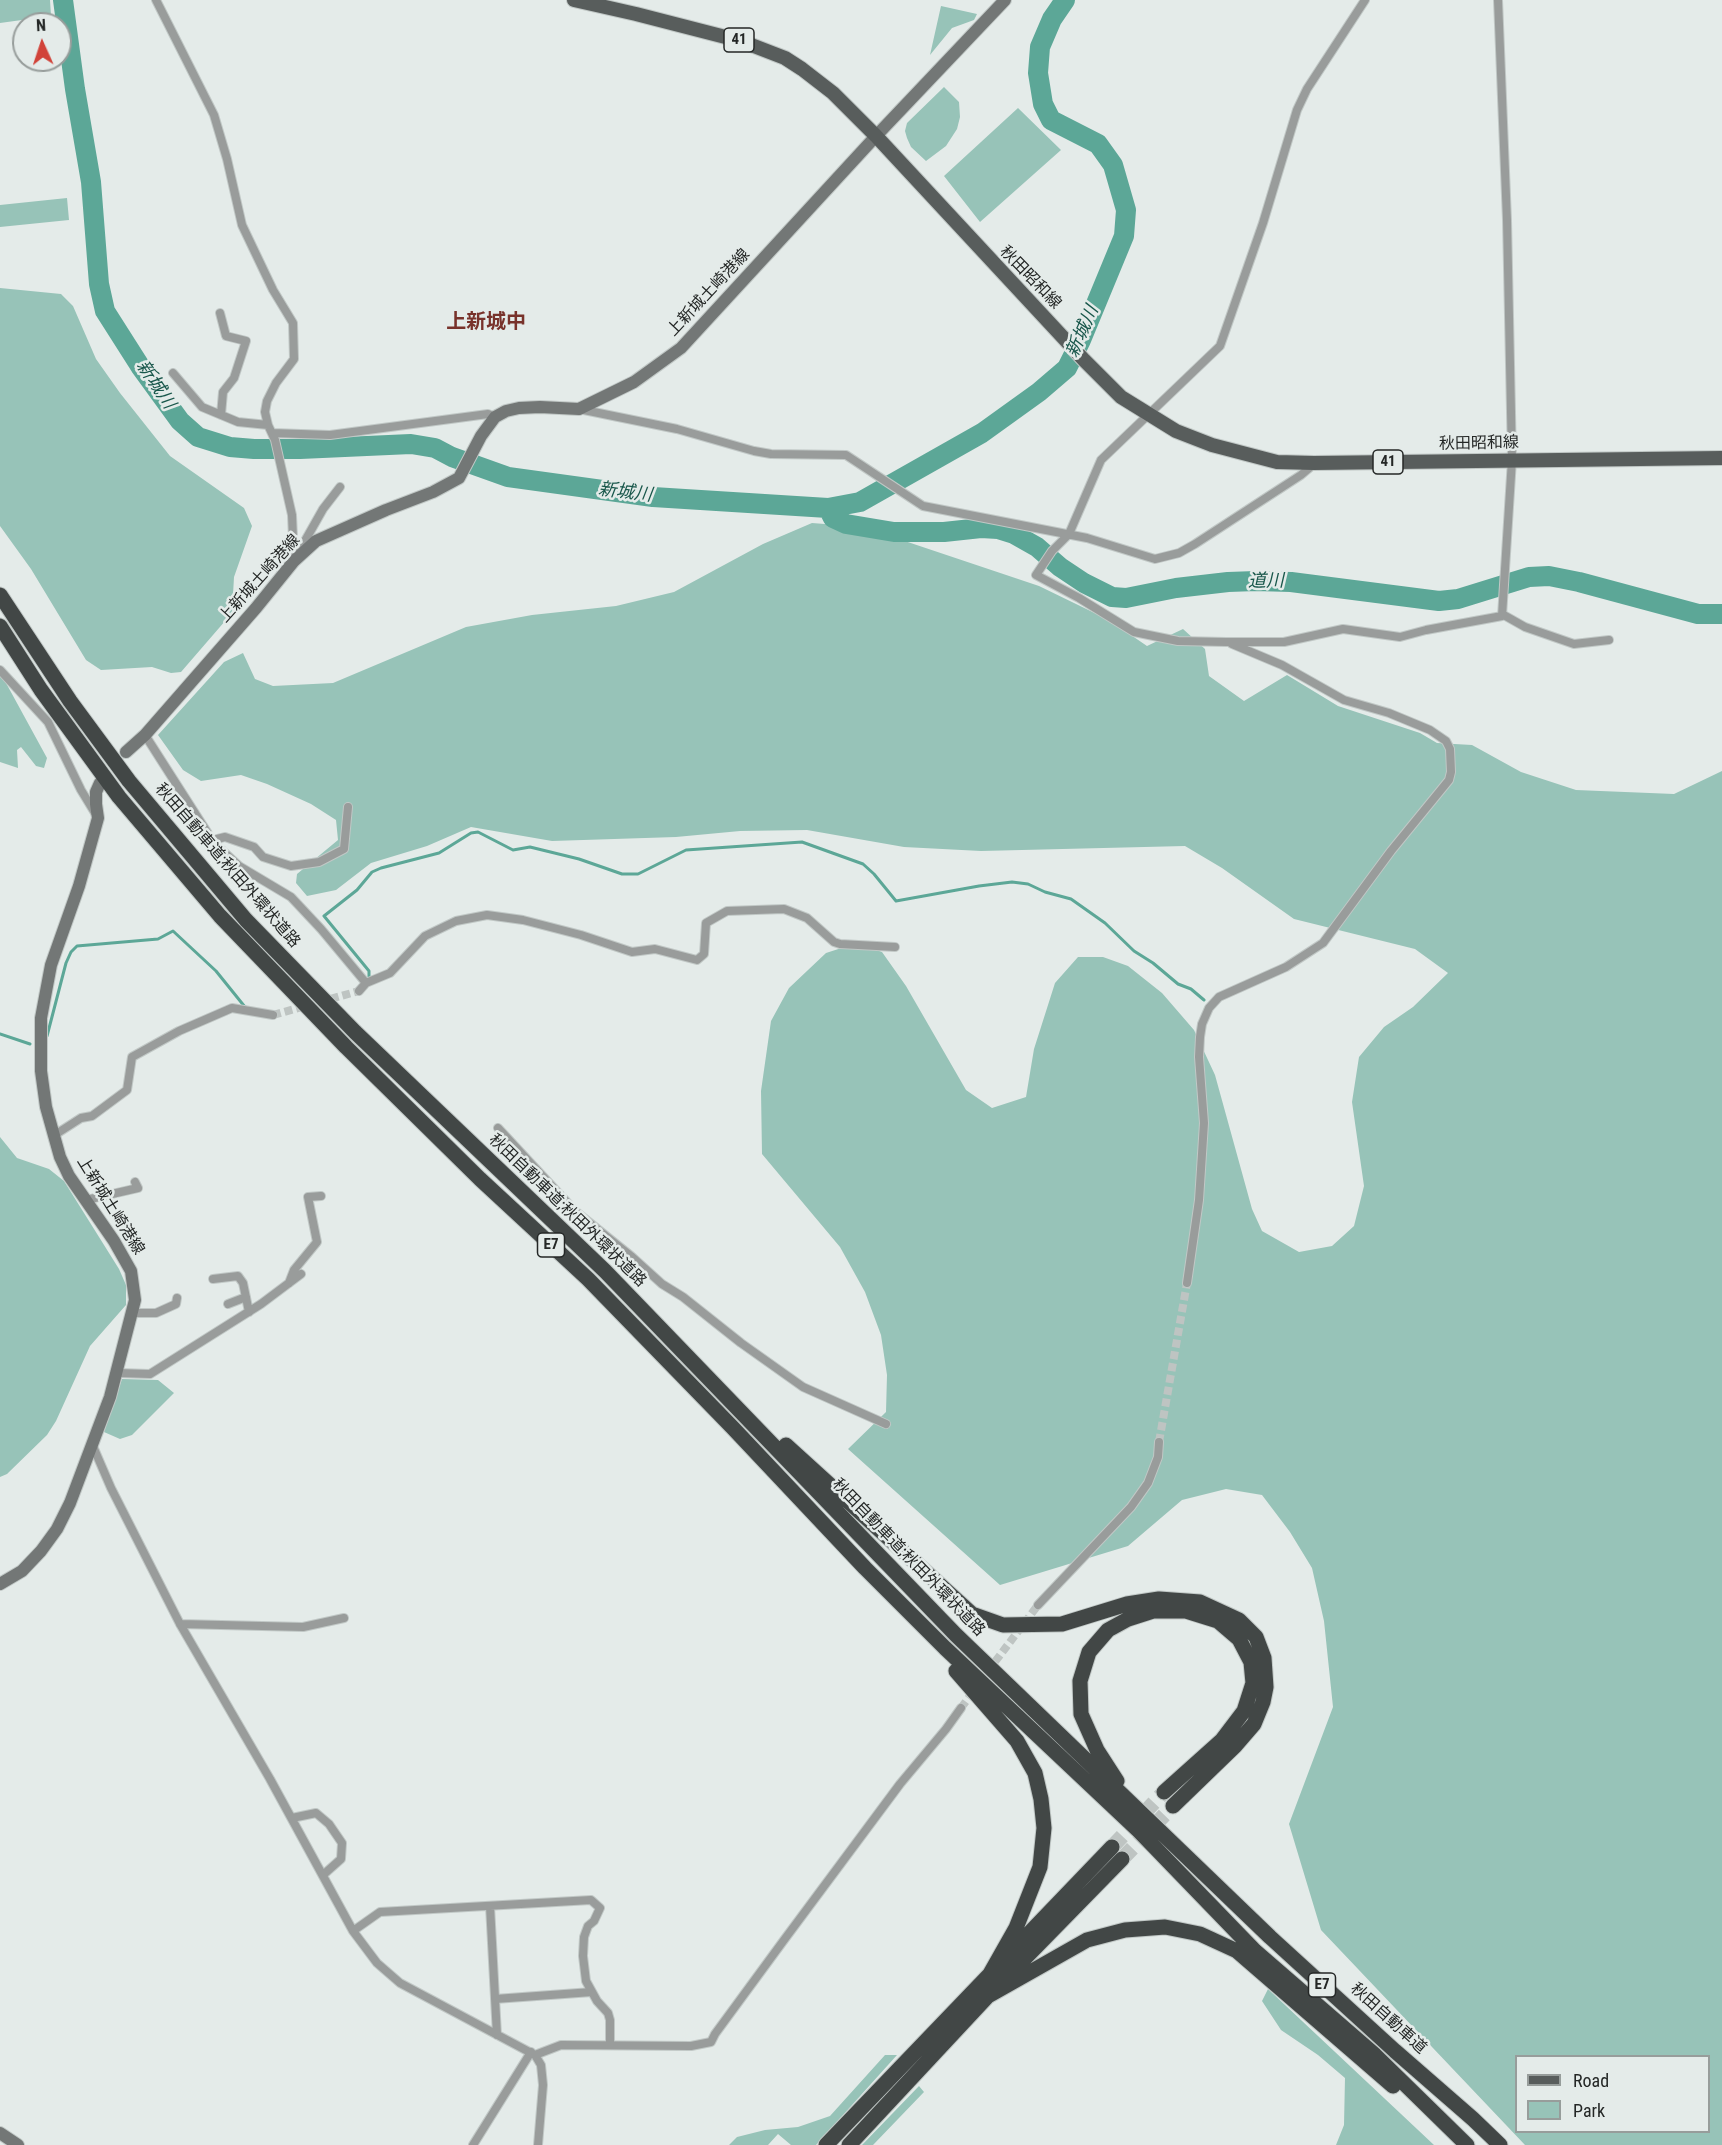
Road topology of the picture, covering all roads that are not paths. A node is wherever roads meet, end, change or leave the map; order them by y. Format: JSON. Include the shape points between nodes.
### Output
{"nodes":[{"id":1,"x":156,"y":0,"type":"edge"},
{"id":2,"x":574,"y":0,"type":"edge"},
{"id":3,"x":1005,"y":0,"type":"edge"},
{"id":4,"x":1365,"y":0,"type":"edge"},
{"id":5,"x":1498,"y":0,"type":"edge"},
{"id":6,"x":876,"y":136,"type":"junction"},
{"id":7,"x":220,"y":313,"type":"dead end"},
{"id":8,"x":173,"y":373,"type":"dead end"},
{"id":9,"x":579,"y":409,"type":"junction"},
{"id":10,"x":1149,"y":414,"type":"junction"},
{"id":11,"x":221,"y":415,"type":"junction"},
{"id":12,"x":495,"y":417,"type":"junction"},
{"id":13,"x":272,"y":433,"type":"junction"},
{"id":14,"x":1722,"y":458,"type":"edge"},
{"id":15,"x":1512,"y":460,"type":"junction"},
{"id":16,"x":1314,"y":463,"type":"junction"},
{"id":17,"x":340,"y":487,"type":"dead end"},
{"id":18,"x":1069,"y":534,"type":"junction"},
{"id":19,"x":294,"y":561,"type":"junction"},
{"id":20,"x":0,"y":594,"type":"edge"},
{"id":21,"x":1502,"y":614,"type":"junction"},
{"id":22,"x":0,"y":626,"type":"edge"},
{"id":23,"x":1609,"y":640,"type":"dead end"},
{"id":24,"x":1226,"y":642,"type":"junction"},
{"id":25,"x":0,"y":670,"type":"edge"},
{"id":26,"x":145,"y":735,"type":"junction"},
{"id":27,"x":126,"y":752,"type":"dead end"},
{"id":28,"x":100,"y":783,"type":"dead end"},
{"id":29,"x":348,"y":807,"type":"dead end"},
{"id":30,"x":98,"y":818,"type":"junction"},
{"id":31,"x":213,"y":840,"type":"junction"},
{"id":32,"x":895,"y":947,"type":"dead end"},
{"id":33,"x":366,"y":983,"type":"junction"},
{"id":34,"x":359,"y":991,"type":"tunnel mouth"},
{"id":35,"x":273,"y":1015,"type":"tunnel mouth"},
{"id":36,"x":498,"y":1128,"type":"dead end"},
{"id":37,"x":53,"y":1136,"type":"junction"},
{"id":38,"x":135,"y":1182,"type":"dead end"},
{"id":39,"x":321,"y":1196,"type":"dead end"},
{"id":40,"x":86,"y":1200,"type":"junction"},
{"id":41,"x":301,"y":1274,"type":"dead end"},
{"id":42,"x":213,"y":1280,"type":"dead end"},
{"id":43,"x":1188,"y":1282,"type":"tunnel mouth"},
{"id":44,"x":289,"y":1284,"type":"junction"},
{"id":45,"x":246,"y":1297,"type":"junction"},
{"id":46,"x":177,"y":1298,"type":"dead end"},
{"id":47,"x":228,"y":1304,"type":"dead end"},
{"id":48,"x":249,"y":1311,"type":"junction"},
{"id":49,"x":133,"y":1313,"type":"junction"},
{"id":50,"x":676,"y":1343,"type":"junction"},
{"id":51,"x":118,"y":1373,"type":"junction"},
{"id":52,"x":886,"y":1424,"type":"dead end"},
{"id":53,"x":1160,"y":1442,"type":"tunnel mouth"},
{"id":54,"x":92,"y":1444,"type":"junction"},
{"id":55,"x":865,"y":1568,"type":"junction"},
{"id":56,"x":0,"y":1584,"type":"edge"},
{"id":57,"x":1038,"y":1605,"type":"tunnel mouth"},
{"id":58,"x":345,"y":1618,"type":"dead end"},
{"id":59,"x":180,"y":1624,"type":"junction"},
{"id":60,"x":961,"y":1708,"type":"tunnel mouth"},
{"id":61,"x":1164,"y":1792,"type":"tunnel mouth"},
{"id":62,"x":1132,"y":1803,"type":"junction"},
{"id":63,"x":1173,"y":1806,"type":"tunnel mouth"},
{"id":64,"x":292,"y":1818,"type":"junction"},
{"id":65,"x":1144,"y":1826,"type":"junction"},
{"id":66,"x":1112,"y":1846,"type":"tunnel mouth"},
{"id":67,"x":1122,"y":1859,"type":"tunnel mouth"},
{"id":68,"x":323,"y":1875,"type":"junction"},
{"id":69,"x":490,"y":1906,"type":"junction"},
{"id":70,"x":353,"y":1930,"type":"junction"},
{"id":71,"x":987,"y":1988,"type":"junction"},
{"id":72,"x":592,"y":1992,"type":"junction"},
{"id":73,"x":495,"y":1999,"type":"junction"},
{"id":74,"x":496,"y":2035,"type":"junction"},
{"id":75,"x":610,"y":2044,"type":"junction"},
{"id":76,"x":533,"y":2054,"type":"junction"},
{"id":77,"x":0,"y":2133,"type":"edge"},
{"id":78,"x":18,"y":2145,"type":"edge"},
{"id":79,"x":473,"y":2145,"type":"edge"},
{"id":80,"x":538,"y":2145,"type":"edge"},
{"id":81,"x":826,"y":2145,"type":"edge"},
{"id":82,"x":849,"y":2145,"type":"edge"},
{"id":83,"x":1460,"y":2145,"type":"edge"},
{"id":84,"x":1467,"y":2145,"type":"edge"},
{"id":85,"x":1500,"y":2145,"type":"edge"}],
"edges":[{"from":1,"to":13,"type":"street","via":[[214,114],[242,225],[293,323],[294,359],[267,401],[265,412]]},
{"from":2,"to":6,"type":"main road","name":"秋田昭和線","number":"41","via":[[741,41],[785,58],[833,93]]},
{"from":3,"to":6,"type":"main road","name":"上新城土崎港線"},
{"from":4,"to":10,"type":"street","via":[[1297,110],[1220,346]]},
{"from":5,"to":15,"type":"street"},
{"from":6,"to":9,"type":"main road","name":"上新城土崎港線","via":[[681,348],[634,382]]},
{"from":6,"to":10,"type":"main road","name":"秋田昭和線","number":"41","via":[[1084,360],[1121,397]]},
{"from":7,"to":11,"type":"street","via":[[226,336],[246,340],[234,378],[223,392]]},
{"from":8,"to":11,"type":"street","via":[[202,407]]},
{"from":9,"to":12,"type":"main road","name":"上新城土崎港線","via":[[519,408]]},
{"from":9,"to":18,"type":"street","via":[[771,454],[846,455],[923,506]]},
{"from":10,"to":16,"type":"main road","name":"秋田昭和線","number":"41","via":[[1176,431],[1212,445],[1277,462]]},
{"from":10,"to":18,"type":"street","via":[[1101,460]]},
{"from":11,"to":13,"type":"street"},
{"from":12,"to":13,"type":"street","via":[[488,414],[330,435]]},
{"from":12,"to":19,"type":"main road","name":"上新城土崎港線","via":[[459,478],[316,541]]},
{"from":13,"to":19,"type":"street","via":[[292,515]]},
{"from":14,"to":15,"type":"main road","name":"秋田昭和線","number":"41"},
{"from":15,"to":16,"type":"main road","name":"秋田昭和線","number":"41"},
{"from":15,"to":21,"type":"street"},
{"from":16,"to":18,"type":"street","via":[[1195,544],[1164,558],[1146,557]]},
{"from":17,"to":19,"type":"street"},
{"from":18,"to":24,"type":"street","via":[[1036,575],[1134,632],[1178,641]]},
{"from":19,"to":26,"type":"main road","name":"上新城土崎港線"},
{"from":20,"to":50,"type":"highway","name":"秋田自動車道;秋田外環状道路","number":"E7","via":[[70,701],[129,781],[246,920]]},
{"from":21,"to":23,"type":"street","via":[[1525,627],[1574,644]]},
{"from":21,"to":24,"type":"street","via":[[1400,637],[1343,629],[1284,642]]},
{"from":22,"to":55,"type":"highway","number":"E7","via":[[119,797],[220,916],[346,1047],[588,1280]]},
{"from":24,"to":43,"type":"street","via":[[1282,664],[1344,700],[1430,730],[1446,741],[1451,772],[1449,780],[1323,943],[1286,967],[1219,997],[1209,1008],[1200,1037],[1204,1123]]},
{"from":25,"to":30,"type":"street","via":[[48,722]]},
{"from":26,"to":27,"type":"main road","name":"上新城土崎港線"},
{"from":26,"to":31,"type":"street"},
{"from":28,"to":30,"type":"main road","name":"上新城土崎港線","via":[[96,792]]},
{"from":29,"to":31,"type":"street","via":[[344,849],[319,862],[291,866],[263,857],[254,847],[225,837]]},
{"from":30,"to":37,"type":"main road","name":"上新城土崎港線","via":[[51,965],[41,1018],[41,1071]]},
{"from":31,"to":33,"type":"street","via":[[239,866],[291,897]]},
{"from":32,"to":33,"type":"street","via":[[834,942],[807,918],[784,909],[727,911],[706,923],[704,954],[697,960],[655,949],[632,952],[523,920],[487,915],[456,921],[425,936],[390,973]]},
{"from":33,"to":34,"type":"street"},
{"from":35,"to":37,"type":"street","via":[[232,1008],[179,1031],[132,1057],[127,1090],[92,1116],[81,1118]]},
{"from":36,"to":52,"type":"street","via":[[575,1211],[662,1284],[803,1387]]},
{"from":37,"to":40,"type":"main road","name":"上新城土崎港線","via":[[69,1176]]},
{"from":38,"to":40,"type":"street","via":[[138,1188]]},
{"from":39,"to":44,"type":"street","via":[[308,1197],[317,1242],[294,1270]]},
{"from":40,"to":49,"type":"main road","name":"上新城土崎港線","via":[[131,1271]]},
{"from":41,"to":44,"type":"street"},
{"from":42,"to":45,"type":"street","via":[[238,1276]]},
{"from":44,"to":48,"type":"street"},
{"from":45,"to":47,"type":"street"},
{"from":45,"to":48,"type":"street"},
{"from":46,"to":49,"type":"street","via":[[176,1304],[156,1313]]},
{"from":48,"to":51,"type":"street","via":[[150,1374]]},
{"from":49,"to":51,"type":"main road","name":"上新城土崎港線"},
{"from":50,"to":62,"type":"highway","name":"秋田自動車道;秋田外環状道路","number":"E7","via":[[956,1635]]},
{"from":50,"to":63,"type":"highway","via":[[972,1614],[1003,1625],[1062,1624],[1127,1604],[1159,1599],[1200,1602],[1239,1620],[1256,1637],[1264,1658],[1263,1702],[1254,1724],[1235,1746]]},
{"from":51,"to":54,"type":"main road","name":"上新城土崎港線"},
{"from":53,"to":57,"type":"street","via":[[1158,1457],[1143,1491]]},
{"from":54,"to":56,"type":"main road","name":"上新城土崎港線","via":[[57,1529],[22,1571]]},
{"from":54,"to":59,"type":"street"},
{"from":55,"to":65,"type":"highway","number":"E7","via":[[945,1648]]},
{"from":55,"to":71,"type":"highway","via":[[1004,1725],[1035,1773],[1044,1828],[1040,1866]]},
{"from":58,"to":59,"type":"street","via":[[303,1627]]},
{"from":59,"to":64,"type":"street"},
{"from":60,"to":75,"type":"street","via":[[893,1793],[711,2042],[691,2046]]},
{"from":61,"to":62,"type":"highway","via":[[1222,1740],[1244,1711],[1253,1683],[1251,1662],[1239,1639],[1218,1621],[1186,1611],[1153,1611],[1108,1630],[1089,1652],[1080,1681],[1081,1714],[1097,1750]]},
{"from":62,"to":65,"type":"highway","name":"秋田自動車道;秋田外環状道路","number":"E7"},
{"from":64,"to":68,"type":"street"},
{"from":64,"to":68,"type":"street","via":[[316,1813],[342,1843],[341,1859]]},
{"from":65,"to":84,"type":"highway","number":"E7","via":[[1256,1952],[1375,2055]]},
{"from":65,"to":85,"type":"highway","name":"秋田自動車道","number":"E7"},
{"from":66,"to":71,"type":"highway"},
{"from":67,"to":71,"type":"highway"},
{"from":68,"to":70,"type":"street"},
{"from":69,"to":70,"type":"street","via":[[380,1912]]},
{"from":69,"to":72,"type":"street","via":[[591,1900],[600,1908],[584,1937],[586,1981]]},
{"from":69,"to":73,"type":"street"},
{"from":70,"to":74,"type":"street","via":[[377,1963],[399,1983]]},
{"from":71,"to":81,"type":"highway"},
{"from":71,"to":82,"type":"highway"},
{"from":71,"to":83,"type":"highway","via":[[1087,1940],[1125,1930],[1165,1927],[1200,1934],[1237,1951]]},
{"from":72,"to":73,"type":"street"},
{"from":72,"to":75,"type":"street","via":[[610,2020]]},
{"from":73,"to":74,"type":"street"},
{"from":74,"to":76,"type":"street"},
{"from":75,"to":76,"type":"street","via":[[561,2045]]},
{"from":76,"to":79,"type":"street"},
{"from":76,"to":80,"type":"street","via":[[541,2065],[543,2085]]},
{"from":77,"to":78,"type":"main road"}]}
